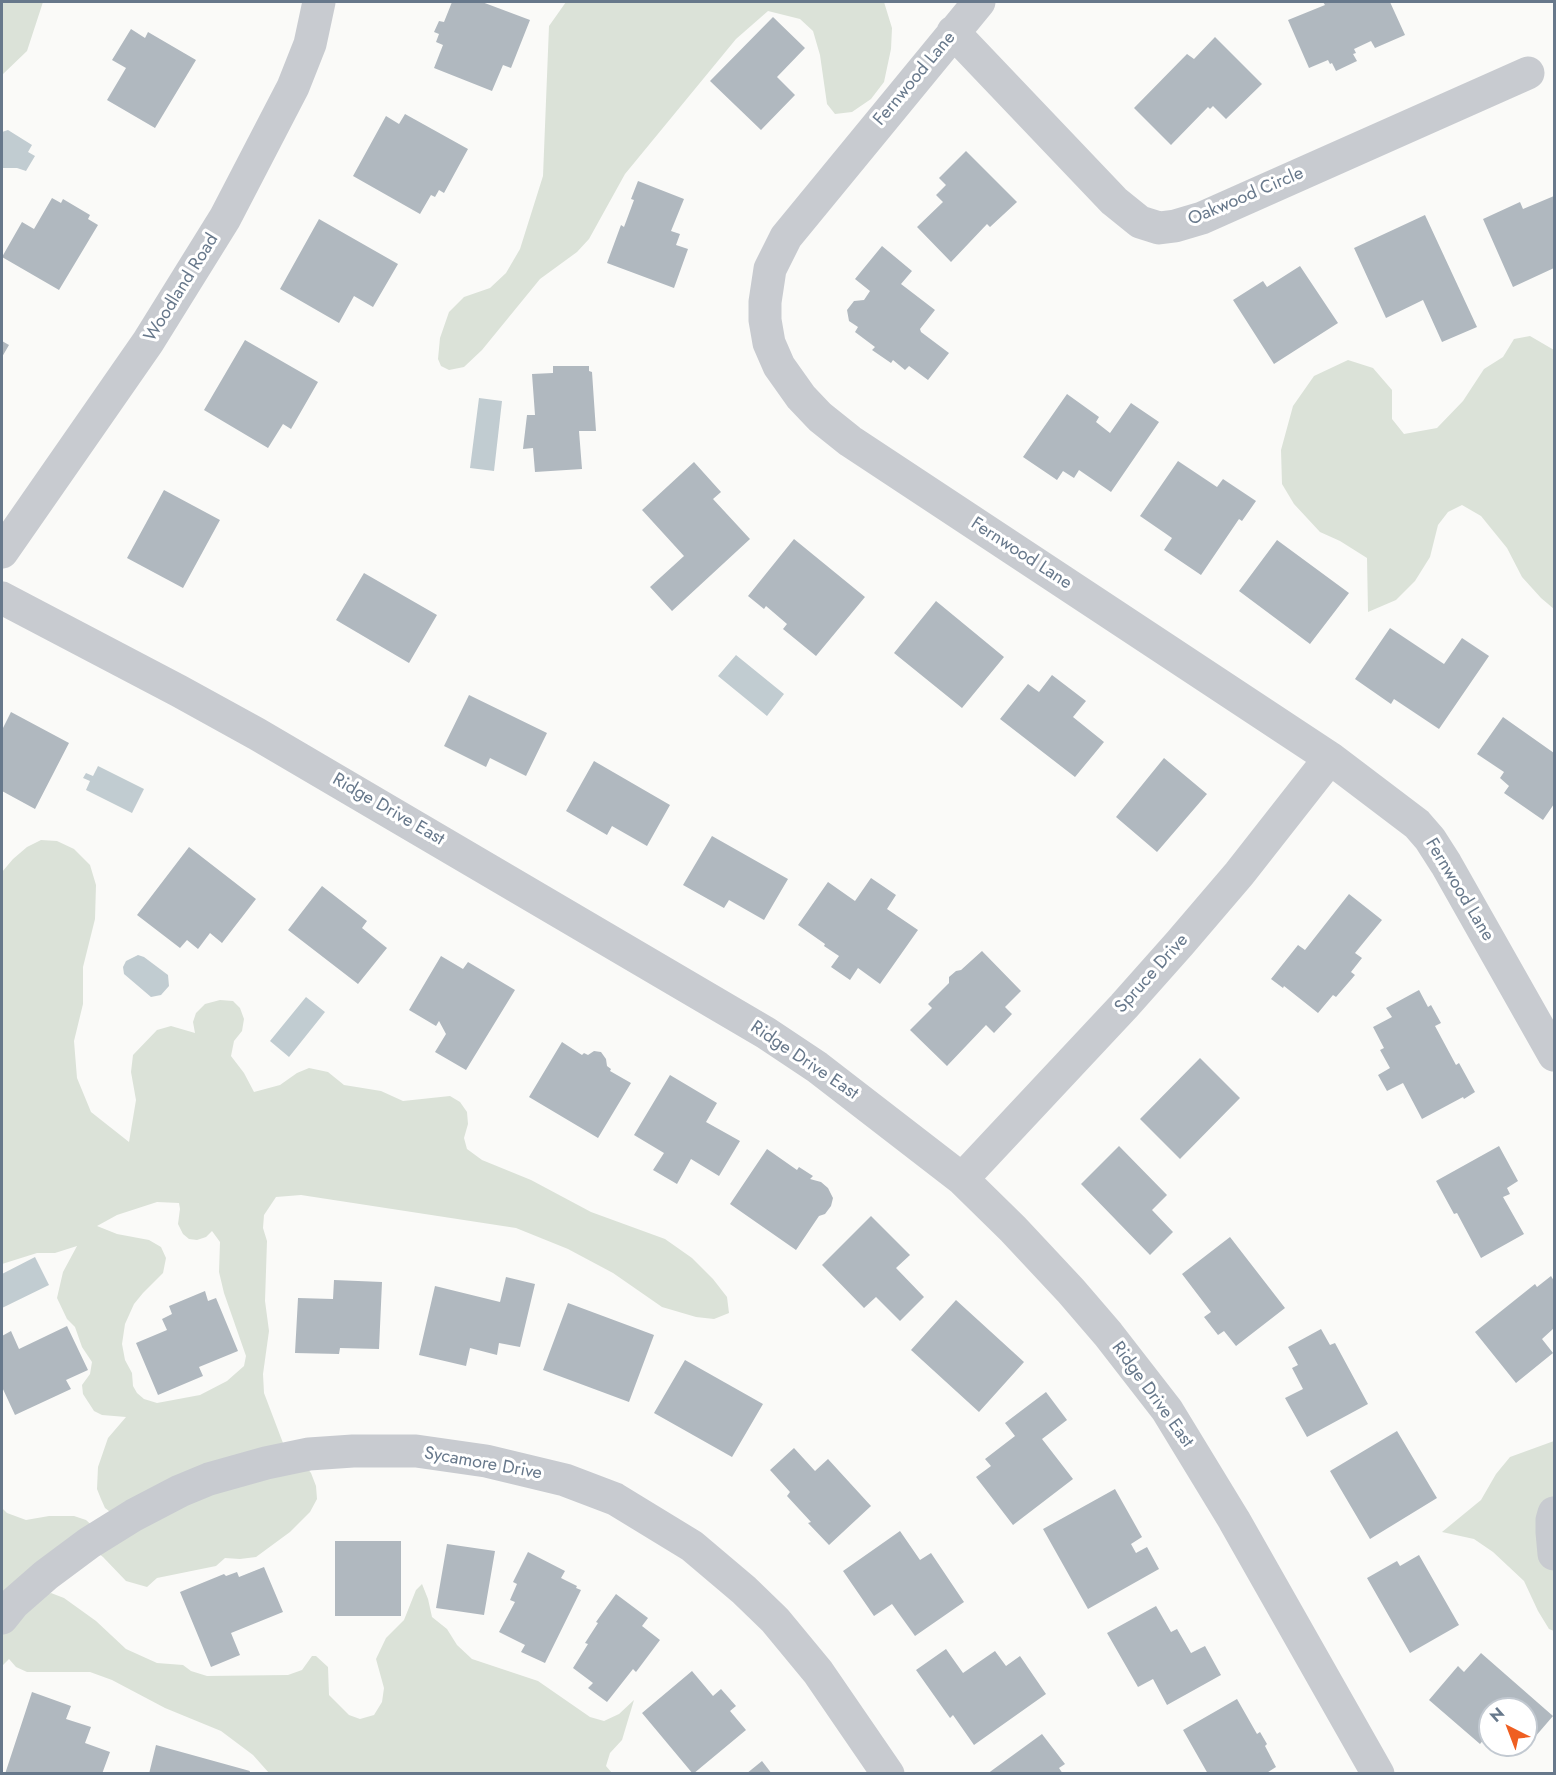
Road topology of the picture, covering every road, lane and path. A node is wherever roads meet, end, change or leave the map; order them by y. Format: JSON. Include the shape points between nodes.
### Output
{"nodes":[{"id":1,"x":319,"y":2,"type":"edge"},
{"id":2,"x":979,"y":2,"type":"edge"},
{"id":3,"x":953,"y":32,"type":"junction"},
{"id":4,"x":1528,"y":73,"type":"dead end"},
{"id":5,"x":2,"y":552,"type":"edge"},
{"id":6,"x":2,"y":598,"type":"edge"},
{"id":7,"x":1330,"y":758,"type":"junction"},
{"id":8,"x":1554,"y":1054,"type":"edge"},
{"id":9,"x":963,"y":1179,"type":"junction"},
{"id":10,"x":1554,"y":1513,"type":"edge"},
{"id":11,"x":1554,"y":1554,"type":"edge"},
{"id":12,"x":2,"y":1618,"type":"edge"},
{"id":13,"x":888,"y":1773,"type":"edge"},
{"id":14,"x":1378,"y":1773,"type":"edge"}],
"edges":[{"from":1,"to":5,"type":"street","name":"Woodland Road","via":[[310,44],[293,87],[225,218],[148,342]]},
{"from":2,"to":3,"type":"street","name":"Fernwood Lane"},
{"from":3,"to":4,"type":"street","name":"Oakwood Circle","via":[[1114,201],[1140,222],[1159,228],[1202,218]]},
{"from":3,"to":7,"type":"street","name":"Fernwood Lane","via":[[803,215],[777,255],[767,282],[765,321],[779,366],[801,397],[850,441]]},
{"from":6,"to":9,"type":"street","name":"Ridge Drive East","via":[[257,734],[766,1033],[817,1067]]},
{"from":7,"to":8,"type":"street","name":"Fernwood Lane","via":[[1403,811],[1430,839]]},
{"from":7,"to":9,"type":"street","name":"Spruce Drive","via":[[1180,943]]},
{"from":9,"to":14,"type":"street","name":"Ridge Drive East","via":[[1071,1291],[1167,1410]]},
{"from":10,"to":11,"type":"street"},
{"from":12,"to":13,"type":"street","name":"Sycamore Drive","via":[[46,1575],[89,1543],[134,1515],[209,1479],[309,1454],[353,1451],[416,1451],[486,1461],[565,1480],[615,1498],[692,1546],[775,1620],[818,1672]]}]}
